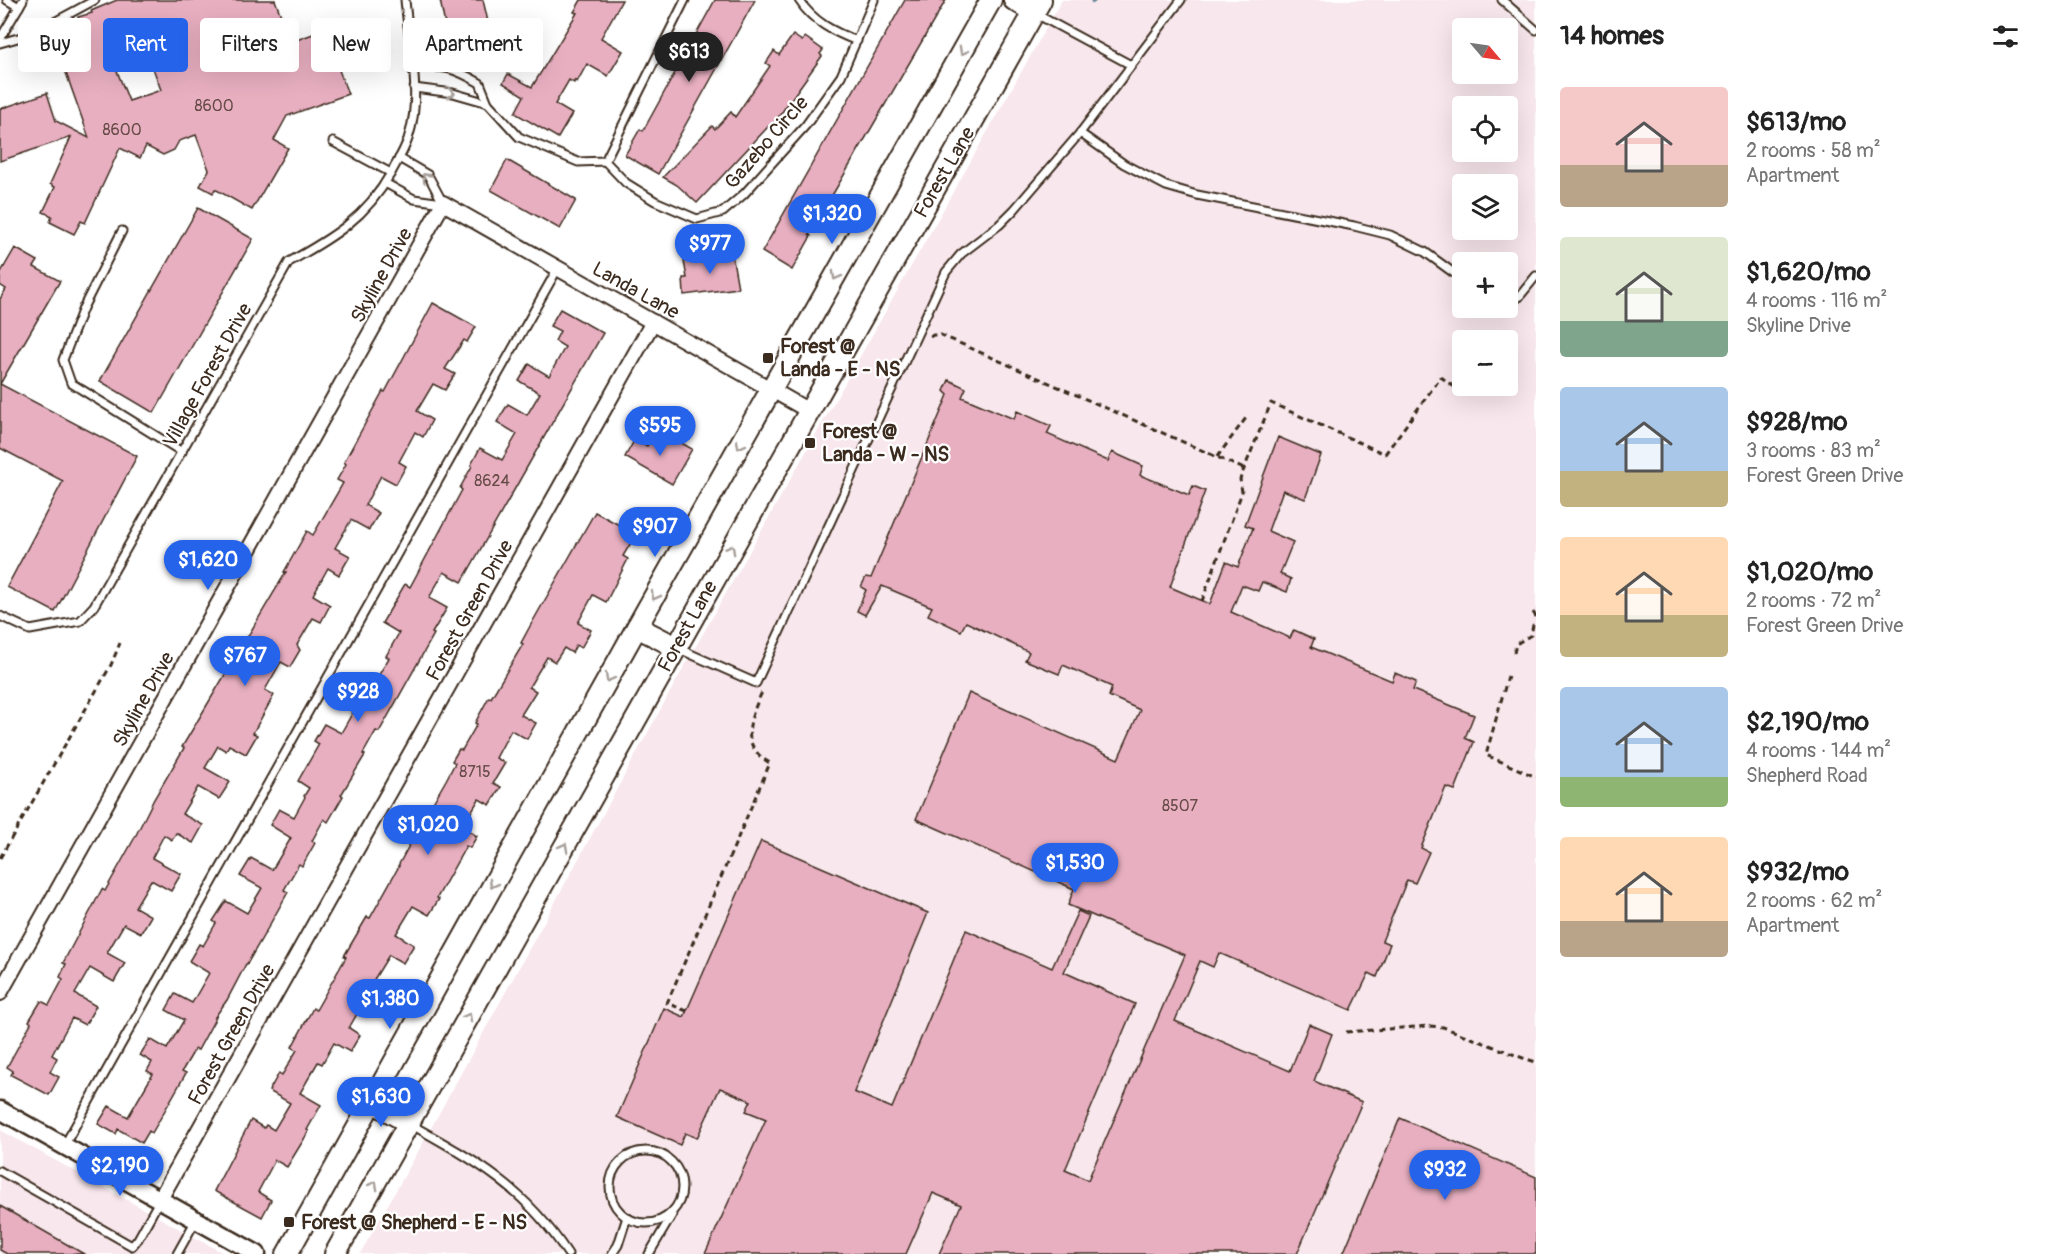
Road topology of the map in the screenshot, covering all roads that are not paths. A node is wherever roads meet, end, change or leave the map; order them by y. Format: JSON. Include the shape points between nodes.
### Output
{"nodes":[{"id":1,"x":8,"y":0,"type":"edge"},
{"id":2,"x":23,"y":0,"type":"edge"},
{"id":3,"x":95,"y":0,"type":"edge"},
{"id":4,"x":405,"y":0,"type":"edge"},
{"id":5,"x":685,"y":0,"type":"edge"},
{"id":6,"x":799,"y":0,"type":"edge"},
{"id":7,"x":874,"y":0,"type":"edge"},
{"id":8,"x":992,"y":0,"type":"edge"},
{"id":9,"x":1014,"y":0,"type":"edge"},
{"id":10,"x":1181,"y":0,"type":"edge"},
{"id":11,"x":1502,"y":0,"type":"edge"},
{"id":12,"x":1038,"y":6,"type":"edge"},
{"id":13,"x":19,"y":7,"type":"junction"},
{"id":14,"x":407,"y":18,"type":"edge"},
{"id":15,"x":1536,"y":30,"type":"edge"},
{"id":16,"x":0,"y":41,"type":"edge"},
{"id":17,"x":857,"y":41,"type":"junction"},
{"id":18,"x":1131,"y":65,"type":"junction"},
{"id":19,"x":413,"y":72,"type":"edge"},
{"id":20,"x":460,"y":72,"type":"edge"},
{"id":21,"x":414,"y":88,"type":"junction"},
{"id":22,"x":488,"y":103,"type":"junction"},
{"id":23,"x":1080,"y":132,"type":"junction"},
{"id":24,"x":333,"y":142,"type":"dead end"},
{"id":25,"x":399,"y":158,"type":"junction"},
{"id":26,"x":605,"y":161,"type":"junction"},
{"id":27,"x":391,"y":173,"type":"junction"},
{"id":28,"x":386,"y":183,"type":"junction"},
{"id":29,"x":443,"y":203,"type":"junction"},
{"id":30,"x":122,"y":231,"type":"dead end"},
{"id":31,"x":558,"y":268,"type":"junction"},
{"id":32,"x":1452,"y":272,"type":"edge"},
{"id":33,"x":1536,"y":276,"type":"edge"},
{"id":34,"x":1518,"y":297,"type":"edge"},
{"id":35,"x":653,"y":322,"type":"junction"},
{"id":36,"x":771,"y":389,"type":"junction"},
{"id":37,"x":809,"y":411,"type":"junction"},
{"id":38,"x":182,"y":452,"type":"junction"},
{"id":39,"x":0,"y":616,"type":"edge"},
{"id":40,"x":637,"y":627,"type":"junction"},
{"id":41,"x":676,"y":647,"type":"junction"},
{"id":42,"x":0,"y":993,"type":"edge"},
{"id":43,"x":371,"y":1101,"type":"junction"},
{"id":44,"x":0,"y":1110,"type":"edge"},
{"id":45,"x":409,"y":1123,"type":"junction"},
{"id":46,"x":64,"y":1146,"type":"junction"},
{"id":47,"x":0,"y":1171,"type":"edge"},
{"id":48,"x":160,"y":1199,"type":"junction"},
{"id":49,"x":675,"y":1208,"type":"junction"},
{"id":50,"x":627,"y":1217,"type":"junction"},
{"id":51,"x":196,"y":1220,"type":"junction"},
{"id":52,"x":177,"y":1254,"type":"edge"},
{"id":53,"x":257,"y":1254,"type":"edge"},
{"id":54,"x":287,"y":1254,"type":"edge"},
{"id":55,"x":336,"y":1254,"type":"edge"},
{"id":56,"x":568,"y":1254,"type":"edge"},
{"id":57,"x":612,"y":1254,"type":"edge"},
{"id":58,"x":648,"y":1254,"type":"edge"}],
"edges":[{"from":1,"to":13,"type":"lane"},
{"from":2,"to":13,"type":"lane"},
{"from":3,"to":16,"type":"lane","via":[[32,34]]},
{"from":4,"to":14,"type":"lane","name":"Village Forest Drive"},
{"from":5,"to":26,"type":"lane"},
{"from":6,"to":17,"type":"lane","via":[[807,12],[833,32]]},
{"from":7,"to":17,"type":"lane","name":"Gazebo Circle"},
{"from":8,"to":36,"type":"main road","one_way":true},
{"from":9,"to":12,"type":"main road"},
{"from":10,"to":18,"type":"lane"},
{"from":11,"to":15,"type":"lane"},
{"from":12,"to":18,"type":"lane"},
{"from":12,"to":37,"type":"main road","name":"Forest Lane"},
{"from":13,"to":16,"type":"lane"},
{"from":17,"to":26,"type":"lane","name":"Gazebo Circle","via":[[841,76],[806,125],[723,212],[697,219],[655,201],[626,183]]},
{"from":18,"to":23,"type":"lane"},
{"from":19,"to":21,"type":"lane","name":"Village Forest Drive"},
{"from":20,"to":22,"type":"lane","via":[[480,83]]},
{"from":21,"to":22,"type":"lane","one_way":true},
{"from":21,"to":25,"type":"lane","name":"Village Forest Drive","via":[[412,125]]},
{"from":22,"to":26,"type":"lane","via":[[519,137],[578,162]]},
{"from":23,"to":32,"type":"lane","via":[[1124,164],[1166,186],[1390,235],[1425,252]]},
{"from":23,"to":41,"type":"lane","via":[[1007,217],[961,254],[946,272],[756,684]]},
{"from":24,"to":27,"type":"lane"},
{"from":25,"to":27,"type":"lane","name":"Village Forest Drive"},
{"from":29,"to":25,"type":"lane","one_way":true,"via":[[428,175]]},
{"from":27,"to":28,"type":"lane","name":"Village Forest Drive"},
{"from":28,"to":29,"type":"lane","via":[[414,199]]},
{"from":28,"to":38,"type":"lane","name":"Village Forest Drive","via":[[359,217],[289,262]]},
{"from":29,"to":31,"type":"street","name":"Landa Lane"},
{"from":29,"to":42,"type":"street","name":"Skyline Drive"},
{"from":30,"to":38,"type":"lane","via":[[83,309],[63,360],[71,383]]},
{"from":31,"to":35,"type":"street","name":"Landa Lane"},
{"from":31,"to":46,"type":"lane"},
{"from":33,"to":34,"type":"lane"},
{"from":35,"to":36,"type":"street","name":"Landa Lane"},
{"from":35,"to":48,"type":"street","name":"Forest Green Drive"},
{"from":36,"to":37,"type":"street","name":"Landa Lane"},
{"from":36,"to":40,"type":"main road","one_way":true},
{"from":41,"to":37,"type":"main road","name":"Forest Lane","one_way":true},
{"from":38,"to":39,"type":"lane","name":"Village Forest Drive","via":[[104,591],[80,621],[30,630]]},
{"from":40,"to":41,"type":"main road"},
{"from":40,"to":43,"type":"main road","one_way":true},
{"from":45,"to":41,"type":"main road","name":"Forest Lane","one_way":true},
{"from":43,"to":45,"type":"main road"},
{"from":43,"to":54,"type":"main road"},
{"from":44,"to":46,"type":"street"},
{"from":55,"to":45,"type":"main road","name":"Forest Lane","one_way":true},
{"from":45,"to":56,"type":"lane","via":[[498,1176],[540,1215]]},
{"from":46,"to":48,"type":"street"},
{"from":47,"to":48,"type":"lane","via":[[132,1246]]},
{"from":48,"to":51,"type":"street"},
{"from":49,"to":50,"type":"lane","via":[[668,1216],[648,1223]]},
{"from":49,"to":50,"type":"lane","via":[[682,1188],[678,1168],[664,1155],[645,1150],[626,1156],[610,1181],[613,1201]]},
{"from":49,"to":58,"type":"lane"},
{"from":50,"to":57,"type":"lane"},
{"from":51,"to":52,"type":"lane"},
{"from":51,"to":53,"type":"street"}]}
